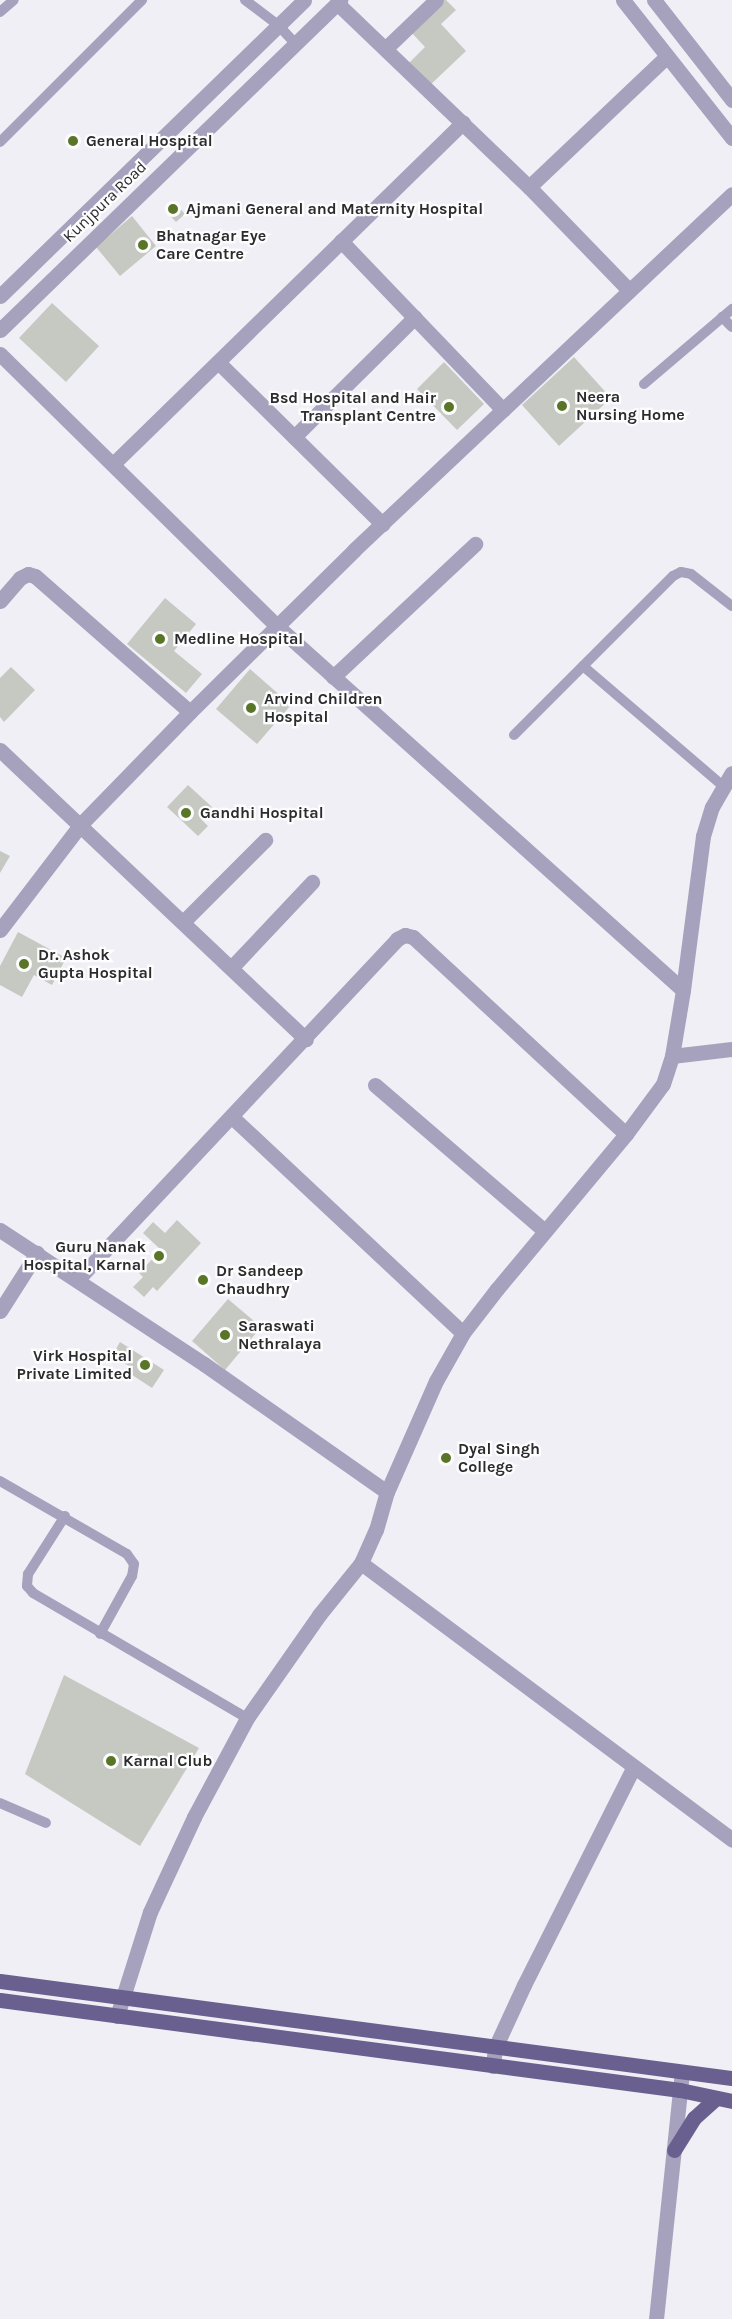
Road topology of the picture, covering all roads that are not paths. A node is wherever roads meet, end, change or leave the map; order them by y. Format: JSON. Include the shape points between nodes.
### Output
{"nodes":[{"id":1,"x":14,"y":0,"type":"edge"},
{"id":2,"x":142,"y":0,"type":"edge"},
{"id":3,"x":245,"y":0,"type":"edge"},
{"id":4,"x":304,"y":0,"type":"edge"},
{"id":5,"x":436,"y":0,"type":"edge"},
{"id":6,"x":623,"y":0,"type":"edge"},
{"id":7,"x":654,"y":0,"type":"edge"},
{"id":8,"x":339,"y":2,"type":"edge"},
{"id":9,"x":0,"y":12,"type":"edge"},
{"id":10,"x":278,"y":25,"type":"junction"},
{"id":11,"x":295,"y":43,"type":"junction"},
{"id":12,"x":387,"y":48,"type":"junction"},
{"id":13,"x":667,"y":56,"type":"junction"},
{"id":14,"x":732,"y":100,"type":"edge"},
{"id":15,"x":463,"y":123,"type":"junction"},
{"id":16,"x":732,"y":138,"type":"edge"},
{"id":17,"x":0,"y":142,"type":"edge"},
{"id":18,"x":529,"y":187,"type":"junction"},
{"id":19,"x":732,"y":194,"type":"edge"},
{"id":20,"x":341,"y":241,"type":"junction"},
{"id":21,"x":628,"y":289,"type":"junction"},
{"id":22,"x":0,"y":296,"type":"edge"},
{"id":23,"x":732,"y":309,"type":"edge"},
{"id":24,"x":414,"y":317,"type":"junction"},
{"id":25,"x":722,"y":317,"type":"junction"},
{"id":26,"x":732,"y":327,"type":"edge"},
{"id":27,"x":0,"y":330,"type":"edge"},
{"id":28,"x":0,"y":354,"type":"edge"},
{"id":29,"x":218,"y":362,"type":"junction"},
{"id":30,"x":644,"y":384,"type":"dead end"},
{"id":31,"x":503,"y":410,"type":"junction"},
{"id":32,"x":294,"y":437,"type":"junction"},
{"id":33,"x":113,"y":464,"type":"junction"},
{"id":34,"x":382,"y":524,"type":"junction"},
{"id":35,"x":475,"y":544,"type":"dead end"},
{"id":36,"x":0,"y":601,"type":"edge"},
{"id":37,"x":732,"y":606,"type":"edge"},
{"id":38,"x":277,"y":626,"type":"junction"},
{"id":39,"x":583,"y":666,"type":"junction"},
{"id":40,"x":333,"y":677,"type":"junction"},
{"id":41,"x":190,"y":712,"type":"junction"},
{"id":42,"x":514,"y":735,"type":"dead end"},
{"id":43,"x":0,"y":750,"type":"edge"},
{"id":44,"x":732,"y":773,"type":"edge"},
{"id":45,"x":723,"y":786,"type":"junction"},
{"id":46,"x":81,"y":824,"type":"junction"},
{"id":47,"x":265,"y":840,"type":"dead end"},
{"id":48,"x":312,"y":882,"type":"dead end"},
{"id":49,"x":184,"y":921,"type":"junction"},
{"id":50,"x":0,"y":930,"type":"edge"},
{"id":51,"x":232,"y":967,"type":"junction"},
{"id":52,"x":683,"y":990,"type":"junction"},
{"id":53,"x":306,"y":1039,"type":"junction"},
{"id":54,"x":732,"y":1048,"type":"edge"},
{"id":55,"x":672,"y":1056,"type":"junction"},
{"id":56,"x":375,"y":1085,"type":"dead end"},
{"id":57,"x":232,"y":1117,"type":"junction"},
{"id":58,"x":626,"y":1134,"type":"junction"},
{"id":59,"x":0,"y":1230,"type":"edge"},
{"id":60,"x":545,"y":1231,"type":"junction"},
{"id":61,"x":37,"y":1253,"type":"junction"},
{"id":62,"x":78,"y":1279,"type":"junction"},
{"id":63,"x":0,"y":1311,"type":"edge"},
{"id":64,"x":463,"y":1333,"type":"junction"},
{"id":65,"x":0,"y":1481,"type":"edge"},
{"id":66,"x":387,"y":1492,"type":"junction"},
{"id":67,"x":65,"y":1516,"type":"junction"},
{"id":68,"x":361,"y":1563,"type":"junction"},
{"id":69,"x":100,"y":1634,"type":"junction"},
{"id":70,"x":247,"y":1718,"type":"junction"},
{"id":71,"x":633,"y":1768,"type":"junction"},
{"id":72,"x":0,"y":1803,"type":"edge"},
{"id":73,"x":45,"y":1823,"type":"dead end"},
{"id":74,"x":732,"y":1840,"type":"edge"},
{"id":75,"x":0,"y":1981,"type":"edge"},
{"id":76,"x":121,"y":1998,"type":"junction"},
{"id":77,"x":0,"y":2000,"type":"edge"},
{"id":78,"x":117,"y":2016,"type":"junction"},
{"id":79,"x":284,"y":2019,"type":"junction"},
{"id":80,"x":282,"y":2038,"type":"junction"},
{"id":81,"x":495,"y":2048,"type":"junction"},
{"id":82,"x":493,"y":2066,"type":"junction"},
{"id":83,"x":682,"y":2072,"type":"junction"},
{"id":84,"x":732,"y":2078,"type":"edge"},
{"id":85,"x":680,"y":2090,"type":"junction"},
{"id":86,"x":716,"y":2098,"type":"junction"},
{"id":87,"x":732,"y":2101,"type":"edge"},
{"id":88,"x":674,"y":2150,"type":"junction"},
{"id":89,"x":656,"y":2319,"type":"edge"}],
"edges":[{"from":1,"to":9,"type":"lane"},
{"from":2,"to":17,"type":"lane"},
{"from":3,"to":10,"type":"lane"},
{"from":4,"to":10,"type":"street","name":"Kunjpura Road"},
{"from":5,"to":12,"type":"street"},
{"from":6,"to":13,"type":"street"},
{"from":7,"to":14,"type":"street"},
{"from":8,"to":11,"type":"street","name":"Kunjpura Road"},
{"from":8,"to":12,"type":"street"},
{"from":10,"to":11,"type":"lane"},
{"from":10,"to":22,"type":"street","name":"Kunjpura Road"},
{"from":11,"to":27,"type":"street","name":"Kunjpura Road"},
{"from":12,"to":15,"type":"street"},
{"from":13,"to":16,"type":"street"},
{"from":13,"to":18,"type":"street"},
{"from":15,"to":18,"type":"street"},
{"from":15,"to":20,"type":"street"},
{"from":18,"to":21,"type":"street"},
{"from":19,"to":21,"type":"street"},
{"from":20,"to":24,"type":"street"},
{"from":20,"to":29,"type":"street"},
{"from":21,"to":31,"type":"street"},
{"from":23,"to":25,"type":"lane"},
{"from":24,"to":31,"type":"street"},
{"from":24,"to":32,"type":"street"},
{"from":25,"to":26,"type":"lane"},
{"from":25,"to":30,"type":"lane"},
{"from":28,"to":33,"type":"street"},
{"from":29,"to":32,"type":"street"},
{"from":29,"to":33,"type":"street"},
{"from":31,"to":34,"type":"street"},
{"from":32,"to":34,"type":"street"},
{"from":33,"to":38,"type":"street"},
{"from":34,"to":38,"type":"street"},
{"from":35,"to":40,"type":"street"},
{"from":36,"to":41,"type":"street","via":[[20,578],[35,576]]},
{"from":37,"to":39,"type":"lane","via":[[691,574],[681,572]]},
{"from":38,"to":40,"type":"street"},
{"from":38,"to":41,"type":"street"},
{"from":39,"to":42,"type":"lane"},
{"from":39,"to":45,"type":"lane"},
{"from":40,"to":52,"type":"street"},
{"from":41,"to":46,"type":"street"},
{"from":43,"to":46,"type":"street"},
{"from":44,"to":45,"type":"street"},
{"from":45,"to":52,"type":"street","via":[[703,836]]},
{"from":46,"to":49,"type":"street"},
{"from":46,"to":50,"type":"street"},
{"from":47,"to":49,"type":"street"},
{"from":48,"to":51,"type":"street"},
{"from":49,"to":51,"type":"street"},
{"from":51,"to":53,"type":"street"},
{"from":52,"to":55,"type":"street"},
{"from":53,"to":57,"type":"street"},
{"from":53,"to":58,"type":"street","via":[[398,939],[405,935],[413,937]]},
{"from":54,"to":55,"type":"street"},
{"from":55,"to":58,"type":"street","via":[[663,1084]]},
{"from":56,"to":60,"type":"street"},
{"from":57,"to":62,"type":"street"},
{"from":57,"to":64,"type":"street"},
{"from":58,"to":60,"type":"street"},
{"from":59,"to":61,"type":"street"},
{"from":60,"to":64,"type":"street"},
{"from":61,"to":62,"type":"street"},
{"from":61,"to":63,"type":"street"},
{"from":62,"to":66,"type":"street"},
{"from":64,"to":66,"type":"street","via":[[436,1381]]},
{"from":65,"to":67,"type":"lane"},
{"from":66,"to":68,"type":"street"},
{"from":67,"to":69,"type":"lane","via":[[127,1554],[134,1564],[132,1576]]},
{"from":67,"to":69,"type":"lane","via":[[28,1574],[27,1586]]},
{"from":68,"to":70,"type":"street","via":[[319,1615]]},
{"from":68,"to":71,"type":"street"},
{"from":69,"to":70,"type":"lane"},
{"from":70,"to":76,"type":"street","via":[[194,1817],[150,1912]]},
{"from":71,"to":74,"type":"street"},
{"from":71,"to":81,"type":"street"},
{"from":72,"to":73,"type":"lane"},
{"from":75,"to":76,"type":"main road"},
{"from":76,"to":78,"type":"street"},
{"from":76,"to":79,"type":"main road"},
{"from":77,"to":78,"type":"main road"},
{"from":78,"to":80,"type":"main road"},
{"from":79,"to":80,"type":"main road"},
{"from":79,"to":81,"type":"main road"},
{"from":80,"to":82,"type":"main road"},
{"from":81,"to":82,"type":"street"},
{"from":81,"to":83,"type":"main road"},
{"from":82,"to":85,"type":"main road"},
{"from":83,"to":84,"type":"main road"},
{"from":83,"to":85,"type":"street"},
{"from":85,"to":86,"type":"main road"},
{"from":85,"to":88,"type":"street"},
{"from":86,"to":87,"type":"main road"},
{"from":86,"to":88,"type":"main road","via":[[688,2126]]},
{"from":88,"to":89,"type":"street"}]}
